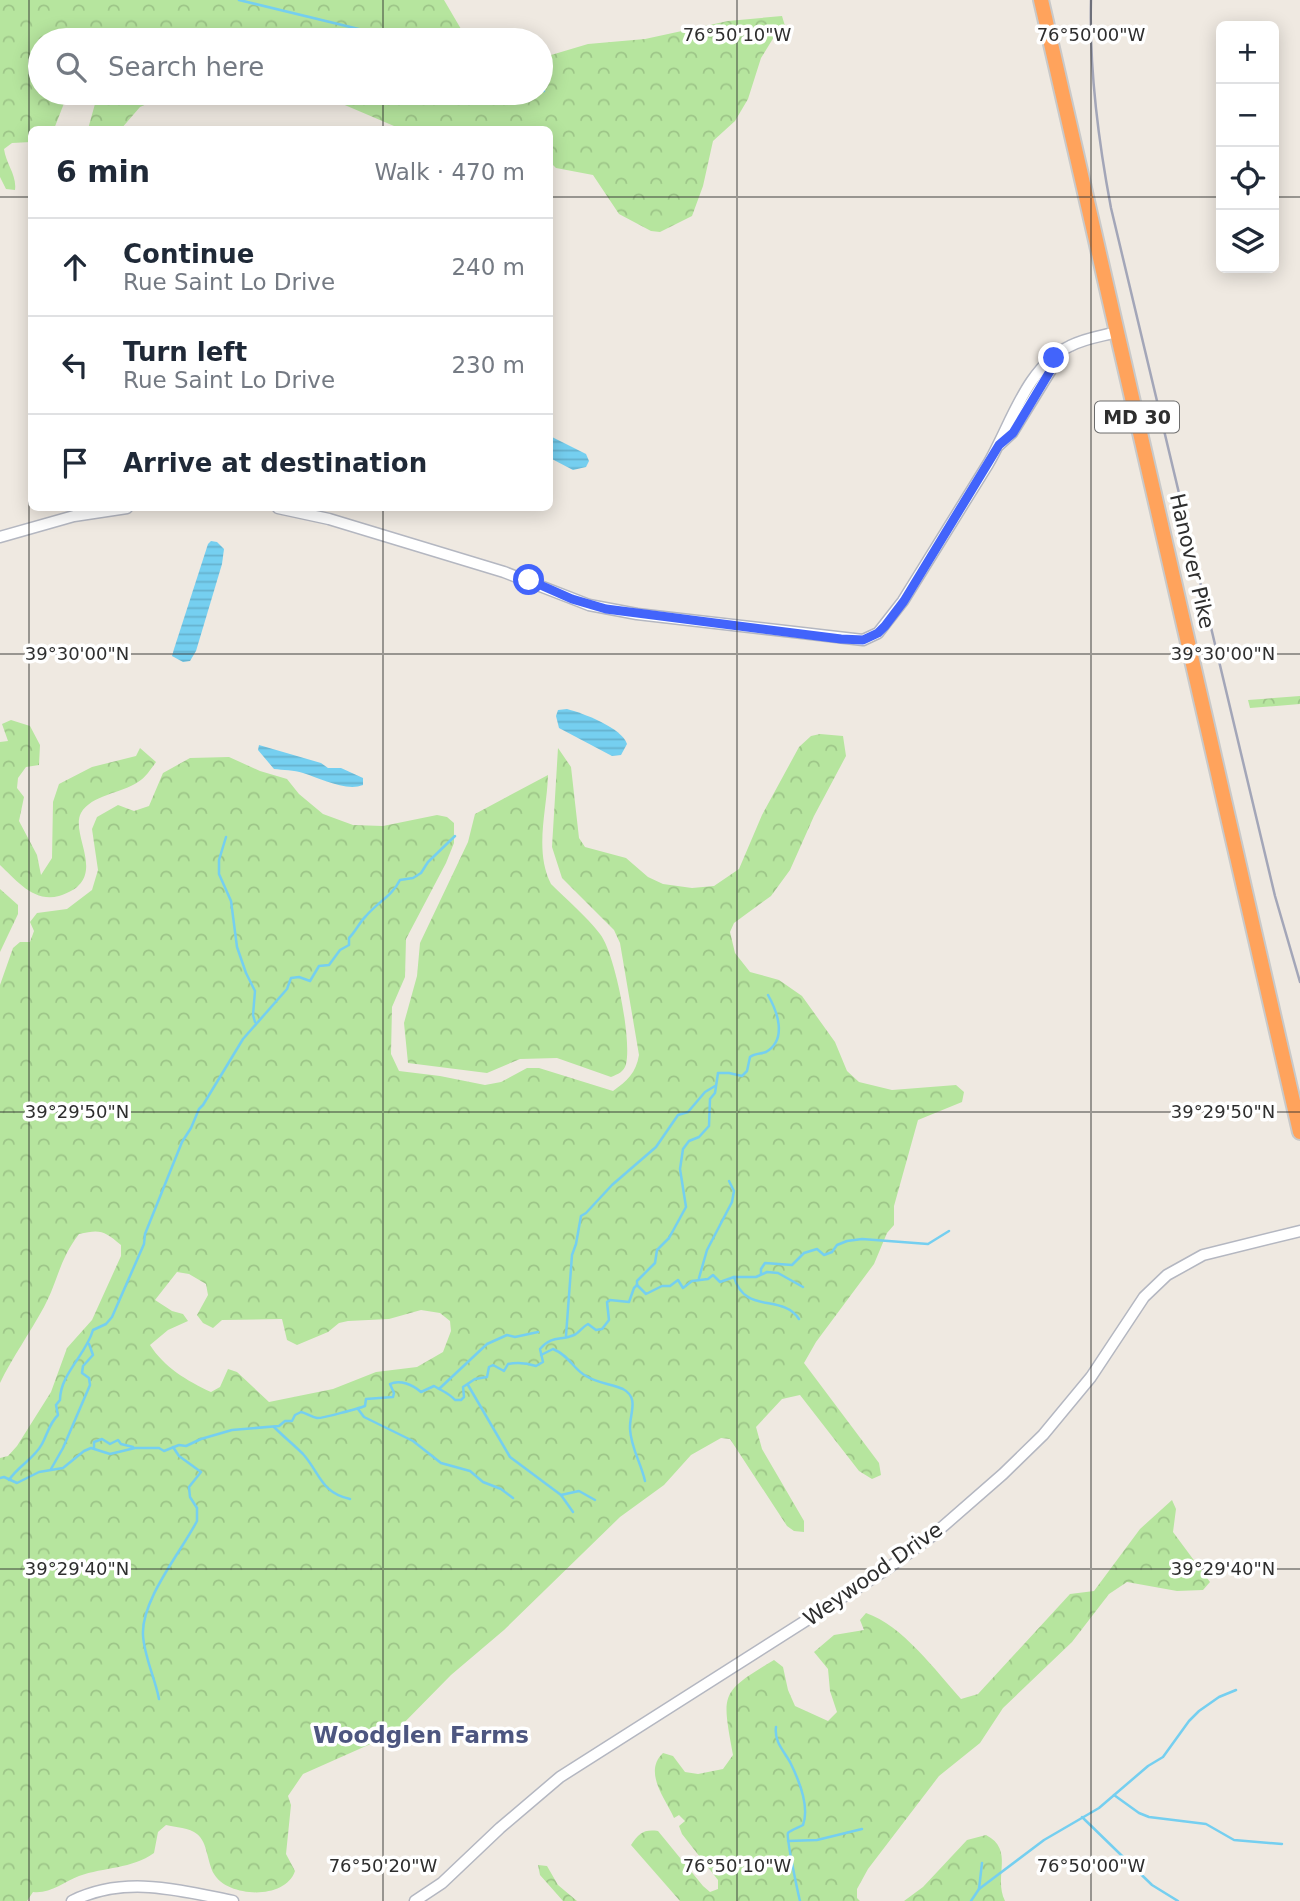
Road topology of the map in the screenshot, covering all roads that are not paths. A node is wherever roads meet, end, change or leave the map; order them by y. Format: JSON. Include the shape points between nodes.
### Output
{"nodes":[{"id":1,"x":1041,"y":0,"type":"edge"},
{"id":2,"x":1117,"y":332,"type":"junction"},
{"id":3,"x":107,"y":511,"type":"edge"},
{"id":4,"x":292,"y":511,"type":"edge"},
{"id":5,"x":0,"y":537,"type":"edge"},
{"id":6,"x":1300,"y":1132,"type":"edge"},
{"id":7,"x":1300,"y":1231,"type":"edge"},
{"id":8,"x":72,"y":1901,"type":"edge"},
{"id":9,"x":233,"y":1901,"type":"edge"},
{"id":10,"x":415,"y":1901,"type":"edge"}],
"edges":[{"from":1,"to":2,"type":"highway","name":"Hanover Pike","number":"MD 30"},
{"from":2,"to":4,"type":"street","via":[[1067,347],[1038,373],[904,601],[878,633],[863,640],[589,605],[504,572]]},
{"from":2,"to":6,"type":"highway","name":"Hanover Pike","number":"MD 30"},
{"from":3,"to":5,"type":"street"},
{"from":7,"to":10,"type":"street","name":"Weywood Drive","via":[[1203,1255],[1167,1275],[1144,1297],[1060,1416],[932,1536],[560,1777],[442,1883]]},
{"from":8,"to":9,"type":"street","via":[[102,1889],[133,1885]]}]}
